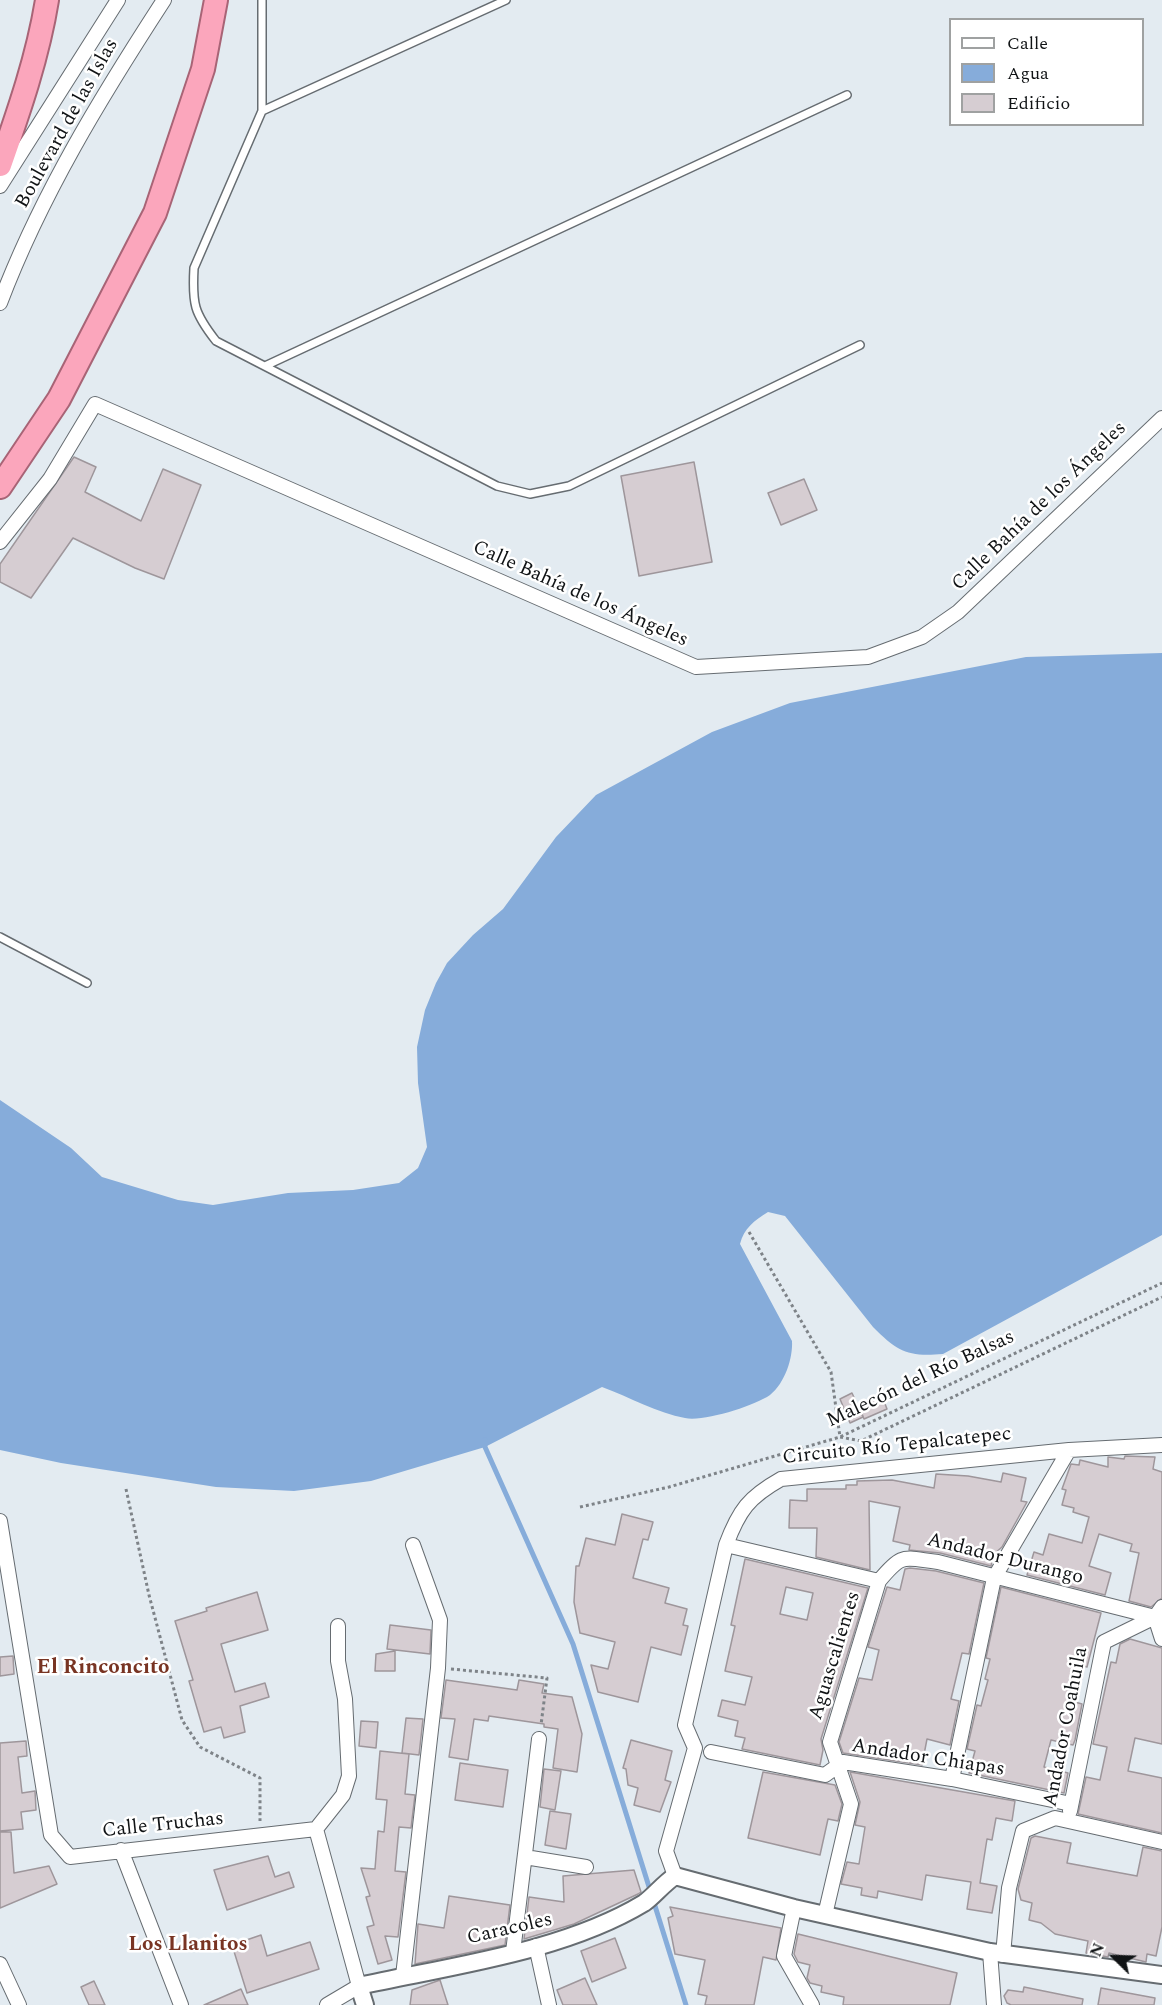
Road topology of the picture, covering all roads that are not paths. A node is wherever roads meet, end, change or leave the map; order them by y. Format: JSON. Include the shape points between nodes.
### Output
{"nodes":[{"id":1,"x":47,"y":0,"type":"edge"},
{"id":2,"x":118,"y":0,"type":"edge"},
{"id":3,"x":164,"y":0,"type":"edge"},
{"id":4,"x":216,"y":0,"type":"edge"},
{"id":5,"x":262,"y":0,"type":"edge"},
{"id":6,"x":506,"y":0,"type":"edge"},
{"id":7,"x":847,"y":95,"type":"dead end"},
{"id":8,"x":262,"y":111,"type":"junction"},
{"id":9,"x":0,"y":165,"type":"edge"},
{"id":10,"x":0,"y":186,"type":"edge"},
{"id":11,"x":0,"y":303,"type":"edge"},
{"id":12,"x":860,"y":345,"type":"dead end"},
{"id":13,"x":265,"y":366,"type":"junction"},
{"id":14,"x":1162,"y":418,"type":"edge"},
{"id":15,"x":0,"y":487,"type":"edge"},
{"id":16,"x":0,"y":542,"type":"edge"},
{"id":17,"x":0,"y":937,"type":"edge"},
{"id":18,"x":87,"y":983,"type":"dead end"},
{"id":19,"x":1162,"y":1445,"type":"edge"},
{"id":20,"x":1069,"y":1450,"type":"junction"},
{"id":21,"x":0,"y":1521,"type":"edge"},
{"id":22,"x":413,"y":1545,"type":"dead end"},
{"id":23,"x":726,"y":1545,"type":"junction"},
{"id":24,"x":994,"y":1578,"type":"junction"},
{"id":25,"x":879,"y":1581,"type":"junction"},
{"id":26,"x":1158,"y":1612,"type":"edge"},
{"id":27,"x":338,"y":1626,"type":"dead end"},
{"id":28,"x":1162,"y":1639,"type":"edge"},
{"id":29,"x":539,"y":1739,"type":"road end"},
{"id":30,"x":711,"y":1752,"type":"dead end"},
{"id":31,"x":839,"y":1765,"type":"junction"},
{"id":32,"x":952,"y":1779,"type":"junction"},
{"id":33,"x":1071,"y":1804,"type":"junction"},
{"id":34,"x":1069,"y":1822,"type":"junction"},
{"id":35,"x":316,"y":1829,"type":"junction"},
{"id":36,"x":1162,"y":1842,"type":"edge"},
{"id":37,"x":121,"y":1850,"type":"junction"},
{"id":38,"x":525,"y":1857,"type":"junction"},
{"id":39,"x":586,"y":1867,"type":"dead end"},
{"id":40,"x":675,"y":1876,"type":"junction"},
{"id":41,"x":794,"y":1908,"type":"junction"},
{"id":42,"x":825,"y":1915,"type":"junction"},
{"id":43,"x":536,"y":1946,"type":"junction"},
{"id":44,"x":513,"y":1952,"type":"junction"},
{"id":45,"x":997,"y":1954,"type":"junction"},
{"id":46,"x":0,"y":1964,"type":"edge"},
{"id":47,"x":1162,"y":1975,"type":"edge"},
{"id":48,"x":403,"y":1976,"type":"junction"},
{"id":49,"x":359,"y":1986,"type":"junction"},
{"id":50,"x":19,"y":2005,"type":"edge"},
{"id":51,"x":181,"y":2005,"type":"edge"},
{"id":52,"x":327,"y":2005,"type":"edge"},
{"id":53,"x":365,"y":2005,"type":"edge"},
{"id":54,"x":549,"y":2005,"type":"edge"},
{"id":55,"x":812,"y":2005,"type":"edge"},
{"id":56,"x":993,"y":2005,"type":"edge"}],
"edges":[{"from":1,"to":9,"type":"highway","via":[[17,117]]},
{"from":2,"to":10,"type":"street","name":"Boulevard de las Islas"},
{"from":3,"to":11,"type":"street","name":"Boulevard de las Islas","via":[[68,156],[18,255]]},
{"from":4,"to":15,"type":"highway","via":[[203,69],[155,213],[59,399]]},
{"from":5,"to":8,"type":"lane"},
{"from":6,"to":8,"type":"lane"},
{"from":7,"to":13,"type":"lane"},
{"from":8,"to":13,"type":"lane","via":[[194,268],[193,294],[198,319],[216,341]]},
{"from":12,"to":13,"type":"lane","via":[[569,486],[530,494],[497,486]]},
{"from":14,"to":16,"type":"street","name":"Calle Bahía de los Ángeles","via":[[958,612],[922,637],[868,657],[696,666],[95,404],[50,479]]},
{"from":17,"to":18,"type":"lane"},
{"from":19,"to":20,"type":"street","name":"Circuito Río Tepalcatepec"},
{"from":20,"to":23,"type":"street","name":"Circuito Río Tepalcatepec","via":[[782,1479],[754,1494],[736,1519]]},
{"from":20,"to":24,"type":"street"},
{"from":21,"to":37,"type":"street","name":"Calle Truchas","via":[[51,1835],[70,1857]]},
{"from":22,"to":48,"type":"street","via":[[440,1620]]},
{"from":23,"to":25,"type":"street"},
{"from":23,"to":40,"type":"street","name":"Circuito Río Tepalcatepec","via":[[685,1725],[695,1748],[666,1851]]},
{"from":24,"to":25,"type":"street","name":"Andador Durango","via":[[909,1557],[896,1560]]},
{"from":24,"to":26,"type":"street","name":"Andador Durango"},
{"from":24,"to":32,"type":"street"},
{"from":25,"to":31,"type":"street","name":"Aguascalientes","via":[[830,1742]]},
{"from":26,"to":28,"type":"street"},
{"from":26,"to":33,"type":"street","name":"Andador Coahuila","via":[[1104,1642]]},
{"from":27,"to":35,"type":"street","via":[[349,1776],[343,1795]]},
{"from":29,"to":38,"type":"street"},
{"from":30,"to":31,"type":"street","name":"Andador Chiapas","via":[[825,1775]]},
{"from":31,"to":32,"type":"street","name":"Andador Chiapas","via":[[843,1762]]},
{"from":31,"to":42,"type":"street","name":"Aguascalientes","via":[[851,1804]]},
{"from":32,"to":33,"type":"street","name":"Andador Chiapas"},
{"from":33,"to":34,"type":"street","name":"Andador Coahuila"},
{"from":34,"to":36,"type":"street"},
{"from":34,"to":45,"type":"street","name":"Andador Coahuila","via":[[1055,1818],[1023,1831]]},
{"from":35,"to":37,"type":"street","name":"Calle Truchas"},
{"from":35,"to":49,"type":"street"},
{"from":37,"to":51,"type":"street"},
{"from":38,"to":39,"type":"street"},
{"from":38,"to":44,"type":"street"},
{"from":40,"to":41,"type":"street"},
{"from":40,"to":43,"type":"street","name":"Caracoles","via":[[658,1887],[646,1902],[569,1938]]},
{"from":41,"to":42,"type":"street"},
{"from":41,"to":55,"type":"street","via":[[784,1956]]},
{"from":42,"to":45,"type":"street"},
{"from":43,"to":44,"type":"street","name":"Caracoles"},
{"from":43,"to":54,"type":"street"},
{"from":44,"to":48,"type":"street","name":"Caracoles"},
{"from":45,"to":47,"type":"street"},
{"from":45,"to":56,"type":"street","name":"Andador Coahuila"},
{"from":46,"to":50,"type":"street"},
{"from":48,"to":49,"type":"street","name":"Caracoles"},
{"from":49,"to":52,"type":"street"},
{"from":49,"to":53,"type":"street"}]}
